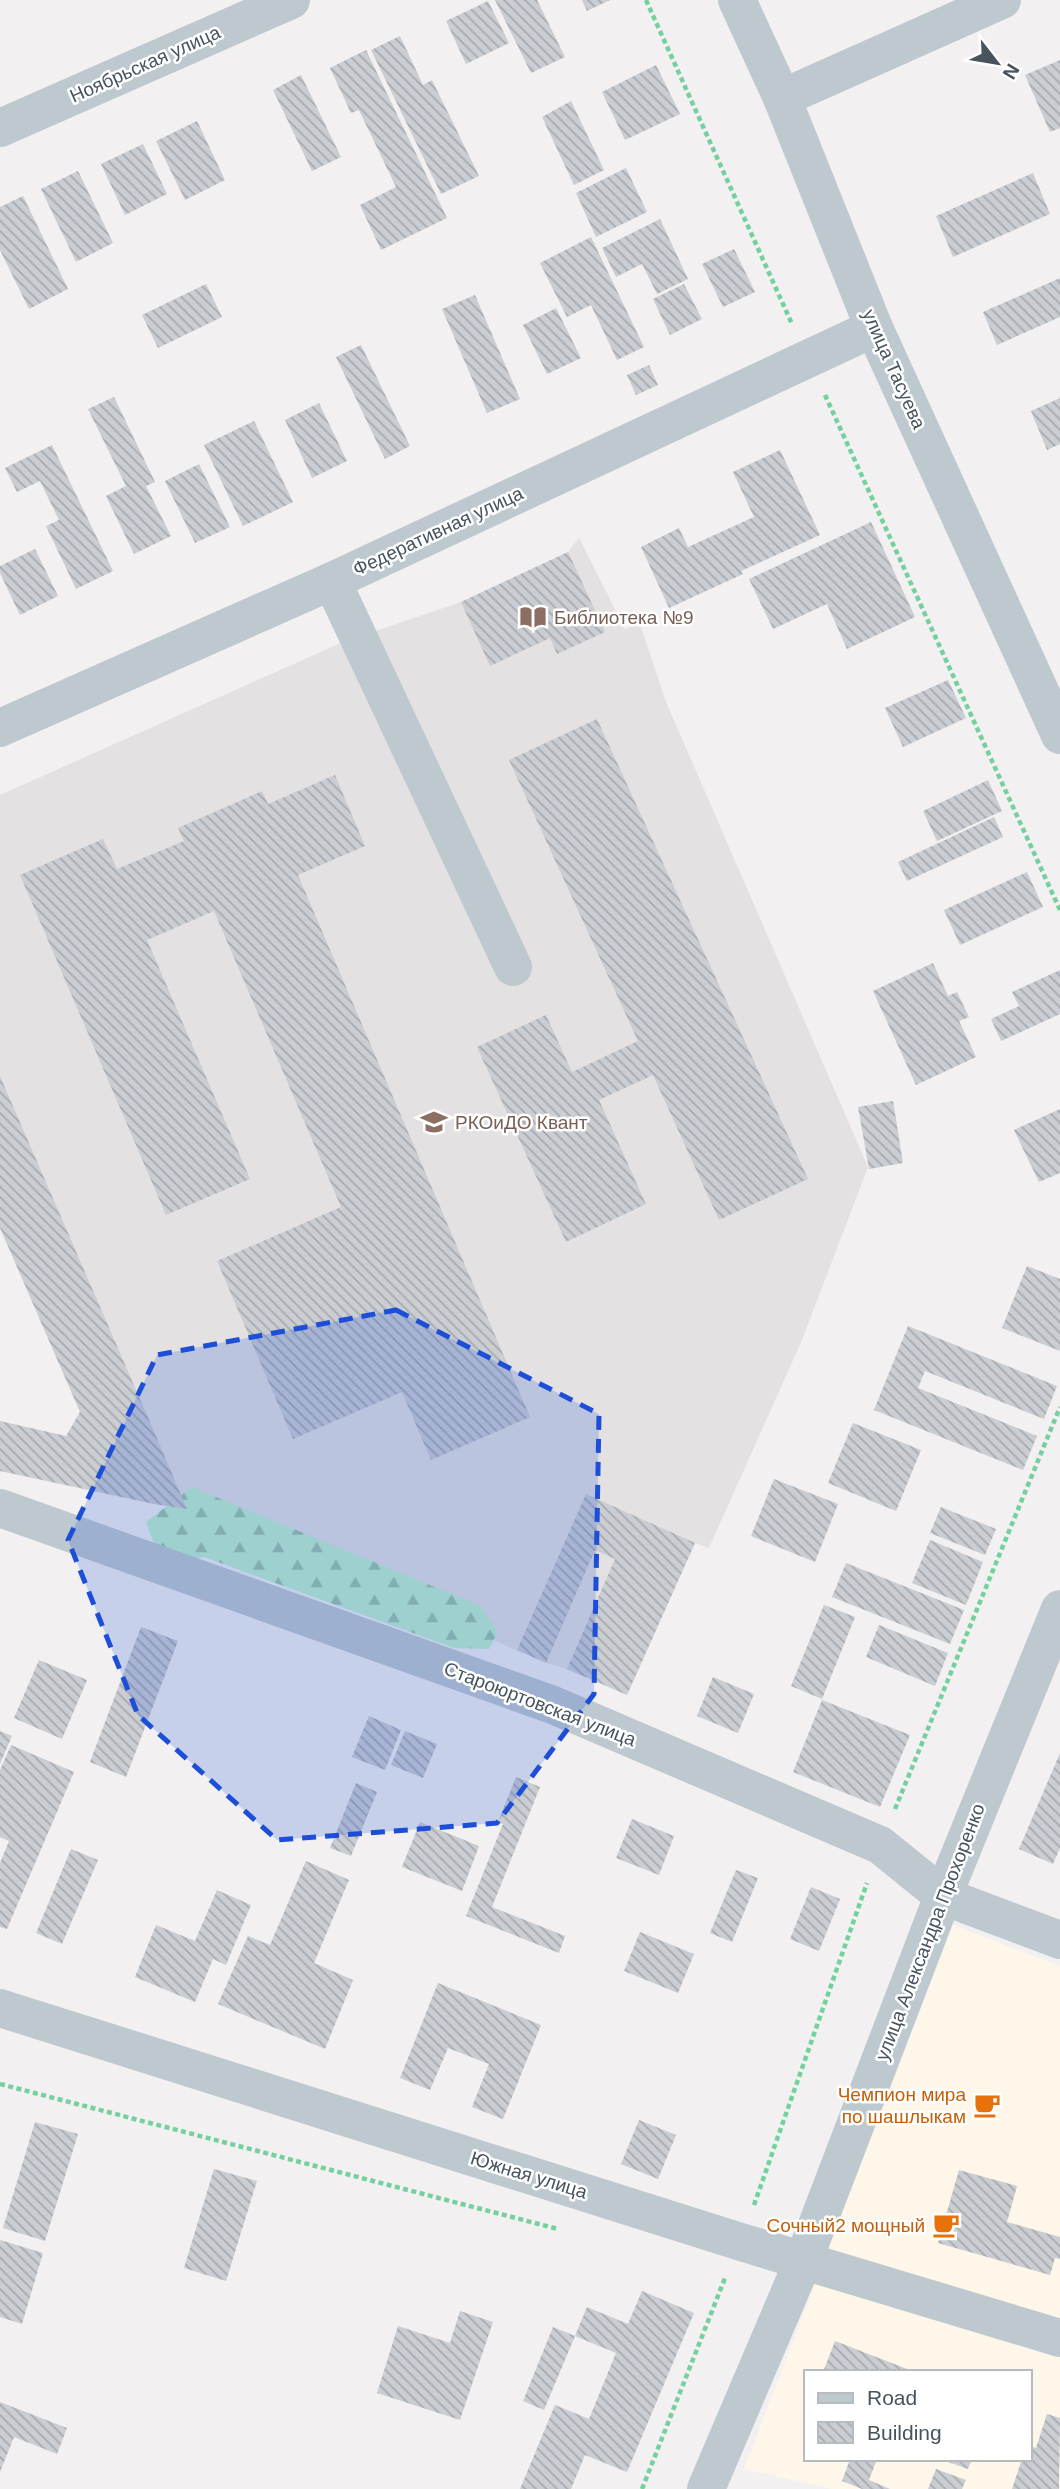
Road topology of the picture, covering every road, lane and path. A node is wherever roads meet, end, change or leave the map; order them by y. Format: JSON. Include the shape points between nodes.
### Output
{"nodes":[{"id":1,"x":291,"y":0,"type":"edge"},
{"id":2,"x":646,"y":0,"type":"edge"},
{"id":3,"x":737,"y":0,"type":"edge"},
{"id":4,"x":1002,"y":0,"type":"edge"},
{"id":5,"x":782,"y":98,"type":"junction"},
{"id":6,"x":0,"y":128,"type":"edge"},
{"id":7,"x":874,"y":328,"type":"junction"},
{"id":8,"x":808,"y":358,"type":"junction"},
{"id":9,"x":332,"y":581,"type":"junction"},
{"id":10,"x":0,"y":728,"type":"edge"},
{"id":11,"x":1060,"y":735,"type":"edge"},
{"id":12,"x":1060,"y":910,"type":"edge"},
{"id":13,"x":513,"y":967,"type":"dead end"},
{"id":14,"x":1060,"y":1407,"type":"edge"},
{"id":15,"x":0,"y":1508,"type":"edge"},
{"id":16,"x":1060,"y":1609,"type":"edge"},
{"id":17,"x":880,"y":1845,"type":"junction"},
{"id":18,"x":943,"y":1896,"type":"junction"},
{"id":19,"x":1060,"y":1940,"type":"edge"},
{"id":20,"x":0,"y":2008,"type":"edge"},
{"id":21,"x":0,"y":2084,"type":"edge"},
{"id":22,"x":566,"y":2231,"type":"dead end"},
{"id":23,"x":741,"y":2242,"type":"junction"},
{"id":24,"x":803,"y":2259,"type":"junction"},
{"id":25,"x":1060,"y":2338,"type":"edge"},
{"id":26,"x":642,"y":2489,"type":"edge"},
{"id":27,"x":706,"y":2489,"type":"edge"}],
"edges":[{"from":1,"to":6,"type":"street","name":"Ноябрьская улица"},
{"from":2,"to":8,"type":"path"},
{"from":3,"to":5,"type":"street","name":"улица Тасуева"},
{"from":4,"to":5,"type":"street"},
{"from":5,"to":7,"type":"street","name":"улица Тасуева"},
{"from":7,"to":8,"type":"street","name":"Федеративная улица"},
{"from":7,"to":11,"type":"street","name":"улица Тасуева"},
{"from":8,"to":9,"type":"street","name":"Федеративная улица"},
{"from":8,"to":12,"type":"path"},
{"from":9,"to":10,"type":"street","name":"Федеративная улица"},
{"from":9,"to":13,"type":"street"},
{"from":14,"to":17,"type":"path"},
{"from":15,"to":17,"type":"street","name":"Староюртовская улица","via":[[553,1705]]},
{"from":16,"to":18,"type":"street","name":"улица Александра Прохоренко"},
{"from":17,"to":18,"type":"street","name":"Староюртовская улица"},
{"from":17,"to":23,"type":"path"},
{"from":18,"to":19,"type":"street","name":"Староюртовская улица"},
{"from":18,"to":24,"type":"street","name":"улица Александра Прохоренко"},
{"from":20,"to":23,"type":"street","name":"Южная улица"},
{"from":21,"to":22,"type":"path"},
{"from":23,"to":24,"type":"street","name":"Южная улица"},
{"from":23,"to":26,"type":"path"},
{"from":24,"to":25,"type":"street","name":"Южная улица"},
{"from":24,"to":27,"type":"street","name":"улица Александра Прохоренко"}]}
